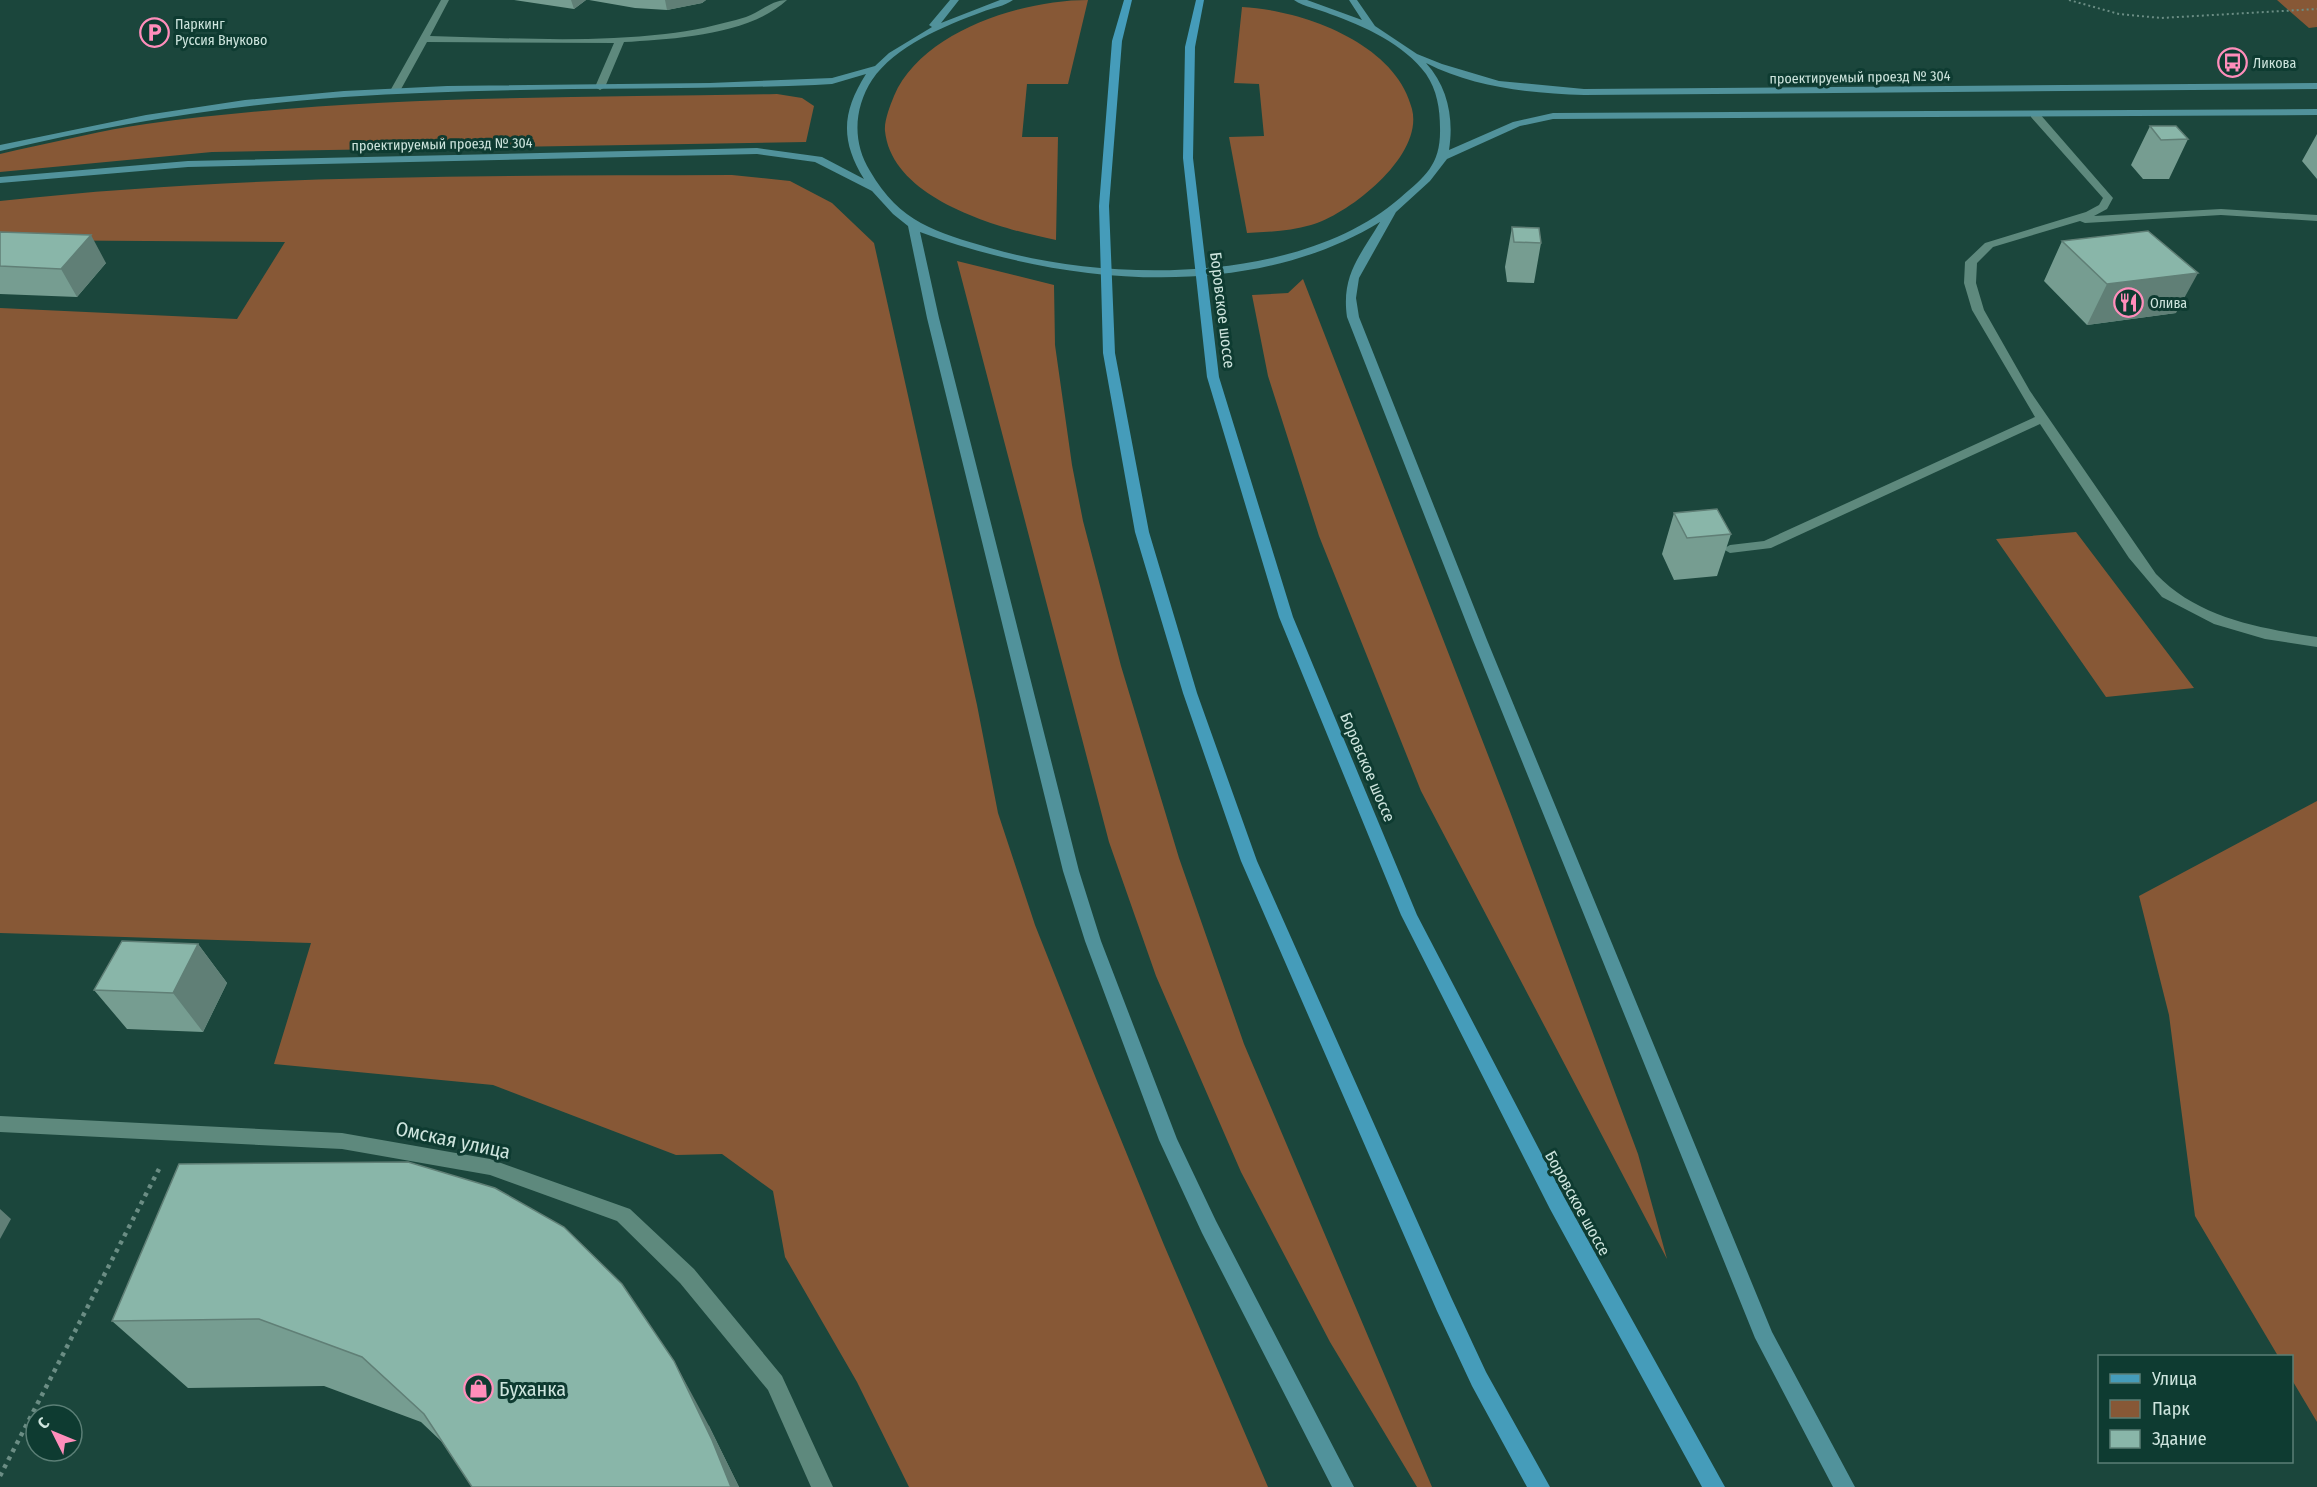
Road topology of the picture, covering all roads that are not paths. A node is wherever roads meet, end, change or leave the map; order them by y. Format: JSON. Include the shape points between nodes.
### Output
{"nodes":[{"id":1,"x":445,"y":0,"type":"edge"},
{"id":2,"x":783,"y":0,"type":"edge"},
{"id":3,"x":955,"y":0,"type":"edge"},
{"id":4,"x":1009,"y":0,"type":"edge"},
{"id":5,"x":1128,"y":0,"type":"edge"},
{"id":6,"x":1200,"y":0,"type":"edge"},
{"id":7,"x":1298,"y":0,"type":"edge"},
{"id":8,"x":1353,"y":0,"type":"edge"},
{"id":9,"x":1371,"y":27,"type":"junction"},
{"id":10,"x":928,"y":32,"type":"junction"},
{"id":11,"x":423,"y":39,"type":"junction"},
{"id":12,"x":620,"y":40,"type":"junction"},
{"id":13,"x":1411,"y":51,"type":"junction"},
{"id":14,"x":875,"y":69,"type":"junction"},
{"id":15,"x":2317,"y":86,"type":"edge"},
{"id":16,"x":600,"y":87,"type":"junction"},
{"id":17,"x":395,"y":91,"type":"junction"},
{"id":18,"x":2317,"y":111,"type":"edge"},
{"id":19,"x":2035,"y":115,"type":"junction"},
{"id":20,"x":0,"y":148,"type":"edge"},
{"id":21,"x":1442,"y":157,"type":"junction"},
{"id":22,"x":0,"y":180,"type":"edge"},
{"id":23,"x":878,"y":190,"type":"junction"},
{"id":24,"x":1391,"y":213,"type":"junction"},
{"id":25,"x":2317,"y":218,"type":"edge"},
{"id":26,"x":2070,"y":221,"type":"junction"},
{"id":27,"x":913,"y":225,"type":"junction"},
{"id":28,"x":2042,"y":418,"type":"junction"},
{"id":29,"x":1730,"y":549,"type":"edge"},
{"id":30,"x":2317,"y":642,"type":"edge"},
{"id":31,"x":0,"y":1124,"type":"edge"},
{"id":32,"x":822,"y":1487,"type":"edge"},
{"id":33,"x":1343,"y":1487,"type":"edge"},
{"id":34,"x":1539,"y":1487,"type":"edge"},
{"id":35,"x":1714,"y":1487,"type":"edge"},
{"id":36,"x":1844,"y":1487,"type":"edge"}],
"edges":[{"from":1,"to":11,"type":"street"},
{"from":2,"to":12,"type":"street","via":[[726,28]]},
{"from":3,"to":10,"type":"main road"},
{"from":4,"to":10,"type":"main road","via":[[967,13]]},
{"from":5,"to":34,"type":"main road","via":[[1117,41],[1104,206],[1109,353],[1142,532],[1190,693],[1249,861],[1444,1304],[1479,1379]]},
{"from":6,"to":35,"type":"main road","name":"Боровское шоссе","via":[[1191,47],[1188,158],[1208,348],[1221,404],[1286,617],[1431,960],[1500,1098]]},
{"from":7,"to":9,"type":"main road"},
{"from":8,"to":9,"type":"main road"},
{"from":9,"to":13,"type":"main road","name":"проектируемый проезд № 304"},
{"from":10,"to":14,"type":"main road"},
{"from":11,"to":12,"type":"street"},
{"from":11,"to":17,"type":"street"},
{"from":12,"to":16,"type":"street"},
{"from":13,"to":15,"type":"main road","name":"проектируемый проезд № 304","via":[[1443,69],[1498,86],[1584,93]]},
{"from":13,"to":21,"type":"main road","via":[[1440,88],[1445,106]]},
{"from":14,"to":16,"type":"main road","via":[[832,81]]},
{"from":14,"to":23,"type":"main road","via":[[858,97],[850,121],[855,152]]},
{"from":16,"to":17,"type":"main road"},
{"from":17,"to":20,"type":"main road","via":[[304,97],[163,114]]},
{"from":18,"to":19,"type":"main road"},
{"from":19,"to":21,"type":"main road","via":[[1553,116],[1517,124]]},
{"from":19,"to":26,"type":"street","via":[[2108,198],[2103,207]]},
{"from":21,"to":24,"type":"main road","via":[[1426,180]]},
{"from":22,"to":23,"type":"main road","name":"проектируемый проезд № 304","via":[[209,163],[757,151],[818,159]]},
{"from":23,"to":27,"type":"main road"},
{"from":24,"to":27,"type":"main road","via":[[1348,236],[1270,260],[1149,274],[1054,266],[993,252]]},
{"from":24,"to":36,"type":"main road","via":[[1353,278],[1353,317],[1480,640],[1765,1338]]},
{"from":25,"to":26,"type":"street","via":[[2221,212]]},
{"from":26,"to":28,"type":"street","via":[[1989,245],[1971,262],[1970,283],[1978,310]]},
{"from":27,"to":33,"type":"main road","via":[[1071,871],[1093,941],[1168,1140]]},
{"from":28,"to":29,"type":"street","via":[[1766,545]]},
{"from":28,"to":30,"type":"street","via":[[2134,555],[2167,594],[2219,621],[2265,634]]},
{"from":31,"to":32,"type":"street","name":"Омская улица","via":[[342,1141],[490,1167],[622,1215],[687,1276],[775,1383]]}]}
